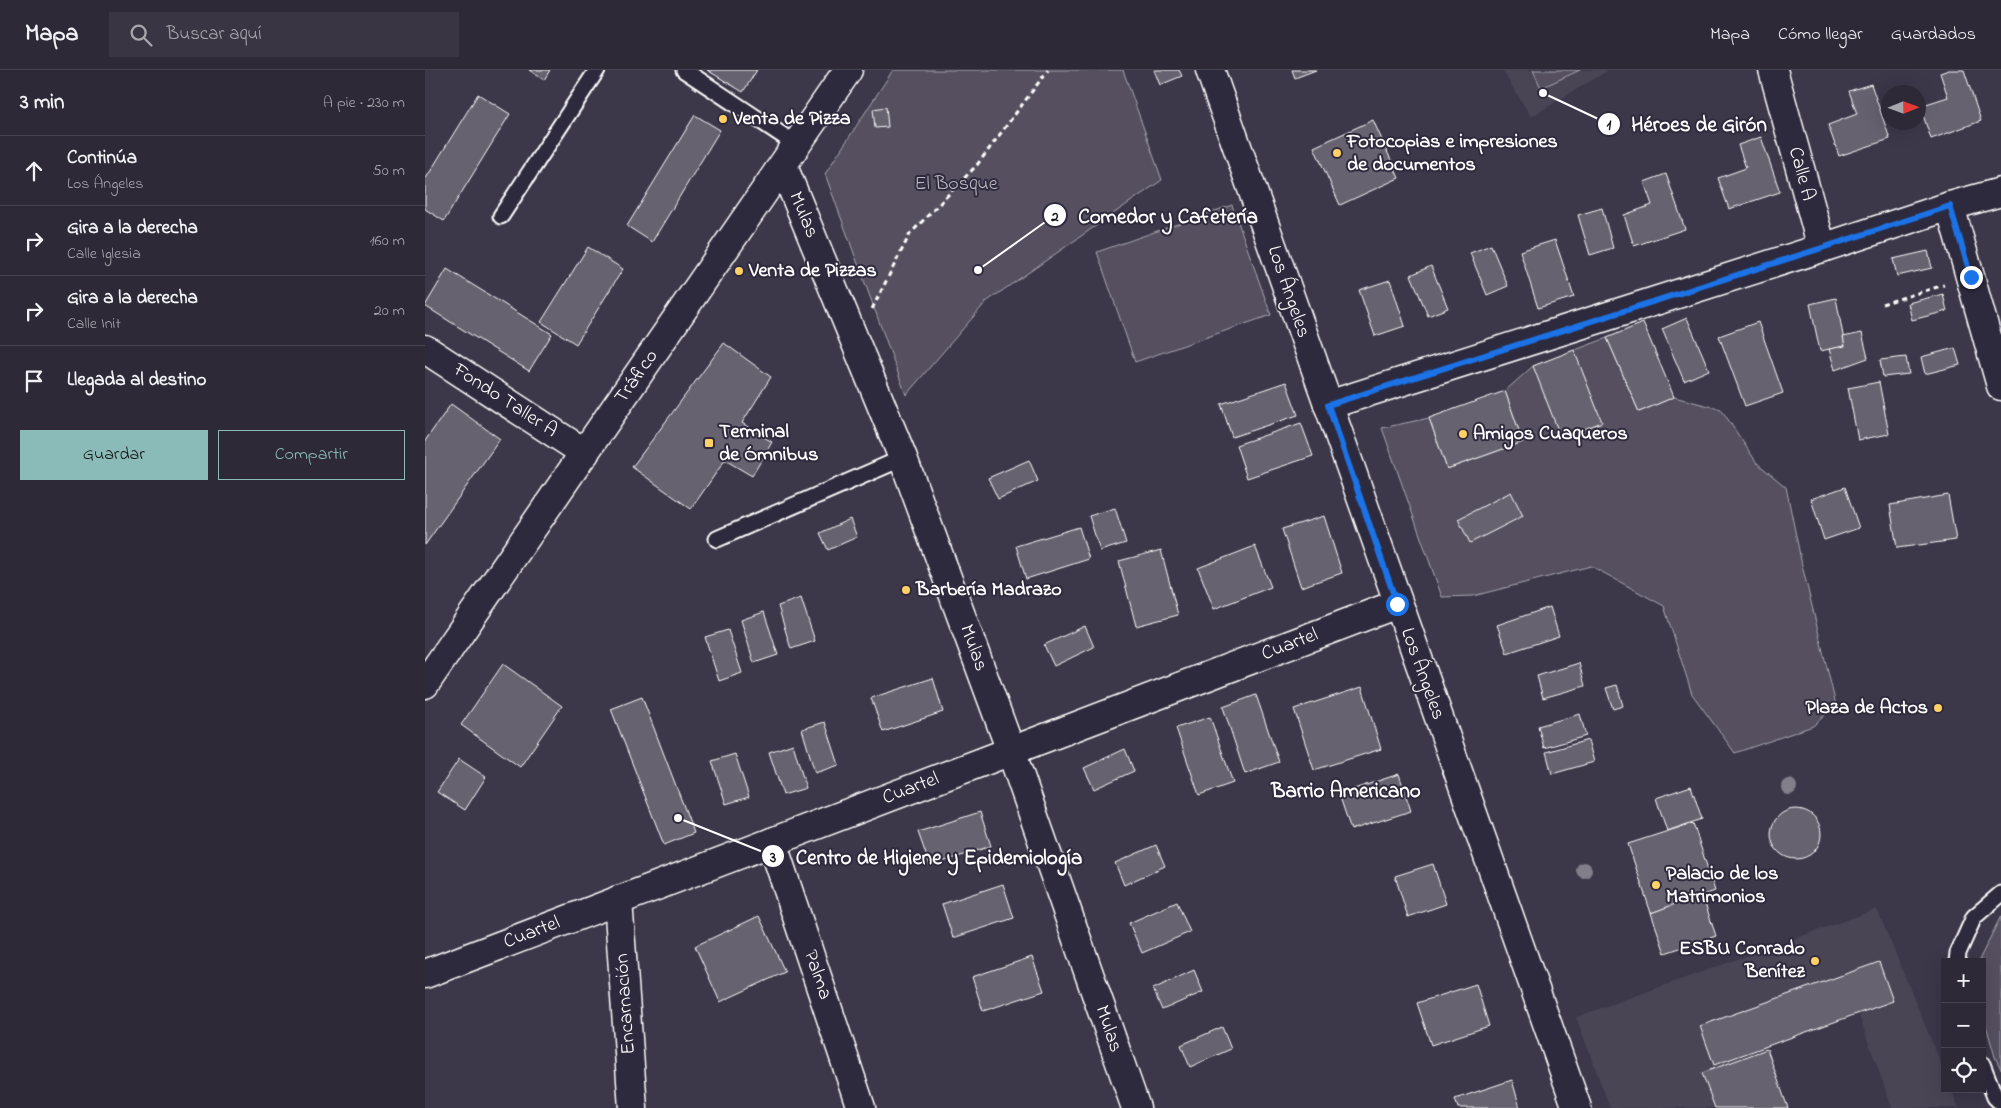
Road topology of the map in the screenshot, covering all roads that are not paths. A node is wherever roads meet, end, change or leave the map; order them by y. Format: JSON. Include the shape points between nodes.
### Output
{"nodes":[{"id":1,"x":597,"y":70,"type":"edge"},
{"id":2,"x":684,"y":70,"type":"edge"},
{"id":3,"x":849,"y":70,"type":"edge"},
{"id":4,"x":1210,"y":70,"type":"edge"},
{"id":5,"x":1773,"y":70,"type":"edge"},
{"id":6,"x":790,"y":155,"type":"junction"},
{"id":7,"x":2001,"y":192,"type":"edge"},
{"id":8,"x":1950,"y":206,"type":"junction"},
{"id":9,"x":501,"y":216,"type":"dead end"},
{"id":10,"x":1822,"y":248,"type":"junction"},
{"id":11,"x":425,"y":349,"type":"edge"},
{"id":12,"x":2001,"y":386,"type":"edge"},
{"id":13,"x":1328,"y":405,"type":"junction"},
{"id":14,"x":585,"y":453,"type":"junction"},
{"id":15,"x":903,"y":458,"type":"junction"},
{"id":16,"x":717,"y":539,"type":"dead end"},
{"id":17,"x":1397,"y":604,"type":"junction"},
{"id":18,"x":425,"y":684,"type":"edge"},
{"id":19,"x":1011,"y":751,"type":"junction"},
{"id":20,"x":772,"y":842,"type":"junction"},
{"id":21,"x":2001,"y":894,"type":"edge"},
{"id":22,"x":618,"y":900,"type":"junction"},
{"id":23,"x":1957,"y":958,"type":"edge"},
{"id":24,"x":425,"y":974,"type":"edge"},
{"id":25,"x":1986,"y":1074,"type":"edge"},
{"id":26,"x":2001,"y":1103,"type":"edge"},
{"id":27,"x":633,"y":1108,"type":"edge"},
{"id":28,"x":861,"y":1108,"type":"edge"},
{"id":29,"x":1136,"y":1108,"type":"edge"},
{"id":30,"x":1577,"y":1108,"type":"edge"}],
"edges":[{"from":1,"to":9,"type":"lane"},
{"from":2,"to":6,"type":"lane"},
{"from":3,"to":6,"type":"street","name":"Tráfico"},
{"from":4,"to":13,"type":"street","name":"Los Ángeles"},
{"from":5,"to":10,"type":"street","name":"Calle A"},
{"from":6,"to":14,"type":"street","name":"Tráfico"},
{"from":6,"to":15,"type":"street","name":"Mulas","via":[[855,341]]},
{"from":7,"to":8,"type":"street"},
{"from":8,"to":10,"type":"street"},
{"from":8,"to":12,"type":"street"},
{"from":10,"to":13,"type":"street"},
{"from":11,"to":14,"type":"street","name":"Fondo Taller A"},
{"from":13,"to":17,"type":"street","name":"Los Ángeles"},
{"from":14,"to":18,"type":"street","name":"Tráfico"},
{"from":15,"to":16,"type":"lane"},
{"from":15,"to":19,"type":"street","name":"Mulas"},
{"from":17,"to":19,"type":"street","name":"Cuartel"},
{"from":17,"to":30,"type":"street","name":"Los Ángeles"},
{"from":19,"to":20,"type":"street","name":"Cuartel"},
{"from":19,"to":29,"type":"street","name":"Mulas"},
{"from":20,"to":22,"type":"street","name":"Cuartel"},
{"from":20,"to":28,"type":"street","name":"Palma"},
{"from":21,"to":23,"type":"lane","via":[[1974,917]]},
{"from":22,"to":24,"type":"street","name":"Cuartel"},
{"from":22,"to":27,"type":"street","name":"Encarnación"},
{"from":25,"to":26,"type":"lane","via":[[1995,1097]]}]}
